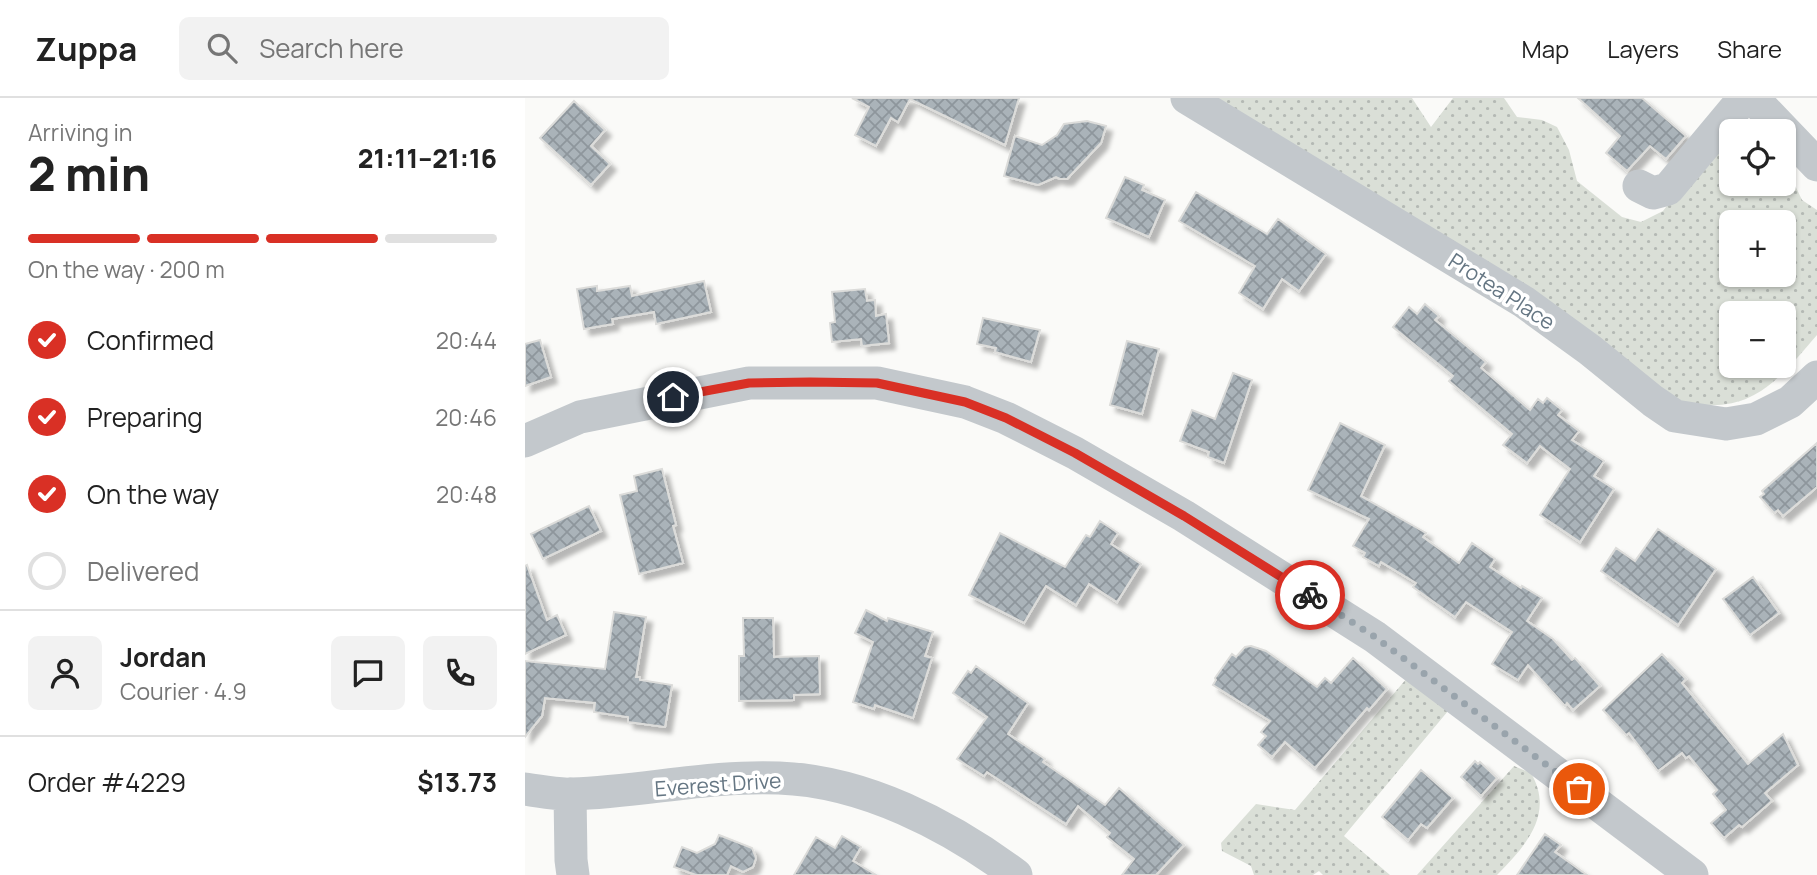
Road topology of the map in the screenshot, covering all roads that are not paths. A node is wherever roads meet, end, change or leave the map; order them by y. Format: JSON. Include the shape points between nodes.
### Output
{"nodes":[{"id":1,"x":1187,"y":98,"type":"edge"},
{"id":2,"x":1744,"y":98,"type":"edge"},
{"id":3,"x":1753,"y":98,"type":"edge"},
{"id":4,"x":1817,"y":166,"type":"edge"},
{"id":5,"x":1639,"y":186,"type":"dead end"},
{"id":6,"x":1817,"y":377,"type":"edge"},
{"id":7,"x":525,"y":441,"type":"edge"},
{"id":8,"x":525,"y":789,"type":"edge"},
{"id":9,"x":570,"y":794,"type":"junction"},
{"id":10,"x":573,"y":875,"type":"edge"},
{"id":11,"x":1016,"y":875,"type":"edge"},
{"id":12,"x":1692,"y":875,"type":"edge"}],
"edges":[{"from":1,"to":6,"type":"street","name":"Protea Place","via":[[1524,302],[1675,416],[1725,424],[1756,419],[1790,402]]},
{"from":2,"to":5,"type":"street","via":[[1668,189],[1653,193]]},
{"from":3,"to":4,"type":"street"},
{"from":7,"to":12,"type":"street","via":[[580,417],[749,383],[877,383],[965,402],[1097,466],[1217,535],[1352,622]]},
{"from":8,"to":9,"type":"street","name":"Everest Drive"},
{"from":9,"to":10,"type":"street"},
{"from":9,"to":11,"type":"street","name":"Everest Drive","via":[[748,778],[804,780],[916,814]]}]}
